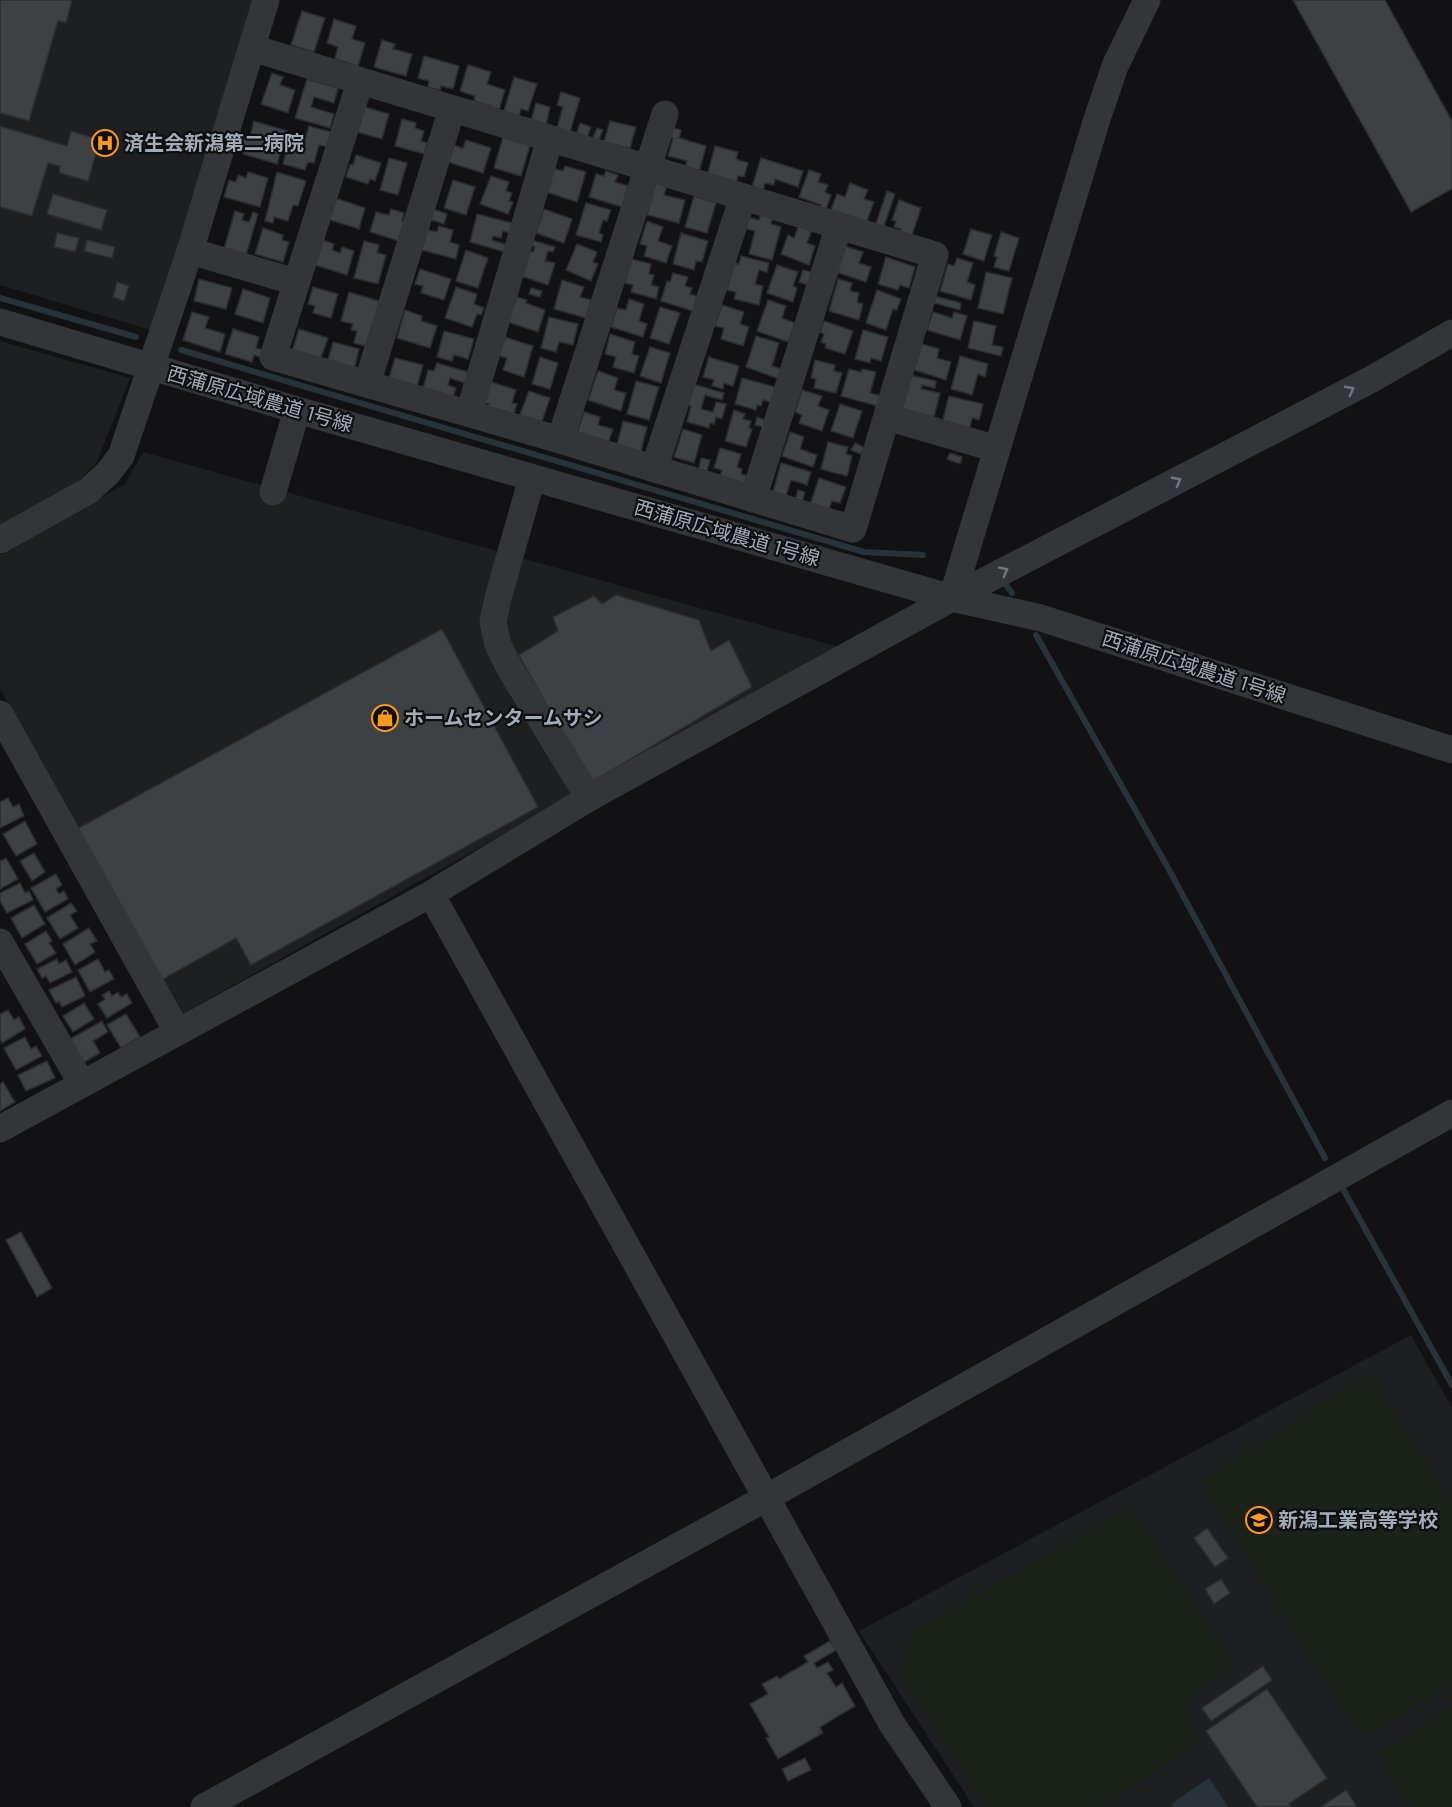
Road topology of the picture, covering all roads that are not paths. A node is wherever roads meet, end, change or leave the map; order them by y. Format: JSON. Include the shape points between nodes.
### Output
{"nodes":[{"id":1,"x":266,"y":0,"type":"edge"},
{"id":2,"x":1147,"y":0,"type":"edge"},
{"id":3,"x":252,"y":48,"type":"junction"},
{"id":4,"x":360,"y":82,"type":"junction"},
{"id":5,"x":452,"y":109,"type":"junction"},
{"id":6,"x":665,"y":114,"type":"dead end"},
{"id":7,"x":550,"y":139,"type":"junction"},
{"id":8,"x":648,"y":168,"type":"junction"},
{"id":9,"x":743,"y":197,"type":"junction"},
{"id":10,"x":840,"y":226,"type":"junction"},
{"id":11,"x":190,"y":251,"type":"junction"},
{"id":12,"x":296,"y":282,"type":"junction"},
{"id":13,"x":0,"y":322,"type":"edge"},
{"id":14,"x":1452,"y":333,"type":"edge"},
{"id":15,"x":150,"y":366,"type":"junction"},
{"id":16,"x":368,"y":384,"type":"junction"},
{"id":17,"x":297,"y":410,"type":"junction"},
{"id":18,"x":468,"y":413,"type":"junction"},
{"id":19,"x":886,"y":417,"type":"junction"},
{"id":20,"x":560,"y":440,"type":"junction"},
{"id":21,"x":997,"y":449,"type":"junction"},
{"id":22,"x":654,"y":469,"type":"junction"},
{"id":23,"x":532,"y":478,"type":"junction"},
{"id":24,"x":273,"y":492,"type":"dead end"},
{"id":25,"x":753,"y":499,"type":"junction"},
{"id":26,"x":0,"y":540,"type":"edge"},
{"id":27,"x":952,"y":598,"type":"junction"},
{"id":28,"x":0,"y":714,"type":"edge"},
{"id":29,"x":7,"y":746,"type":"edge"},
{"id":30,"x":1452,"y":750,"type":"edge"},
{"id":31,"x":589,"y":798,"type":"junction"},
{"id":32,"x":431,"y":894,"type":"junction"},
{"id":33,"x":0,"y":942,"type":"edge"},
{"id":34,"x":177,"y":1031,"type":"junction"},
{"id":35,"x":82,"y":1084,"type":"junction"},
{"id":36,"x":1452,"y":1113,"type":"edge"},
{"id":37,"x":0,"y":1129,"type":"edge"},
{"id":38,"x":766,"y":1498,"type":"junction"},
{"id":39,"x":204,"y":1807,"type":"edge"},
{"id":40,"x":948,"y":1807,"type":"edge"}],
"edges":[{"from":1,"to":3,"type":"street"},
{"from":2,"to":21,"type":"street","via":[[1115,66],[1096,122]]},
{"from":3,"to":4,"type":"street"},
{"from":3,"to":11,"type":"street"},
{"from":4,"to":5,"type":"street"},
{"from":4,"to":12,"type":"street"},
{"from":5,"to":7,"type":"street"},
{"from":5,"to":16,"type":"street"},
{"from":6,"to":8,"type":"street"},
{"from":7,"to":8,"type":"street"},
{"from":7,"to":18,"type":"street"},
{"from":8,"to":9,"type":"street"},
{"from":8,"to":20,"type":"street"},
{"from":9,"to":10,"type":"street"},
{"from":9,"to":22,"type":"street"},
{"from":10,"to":19,"type":"street","via":[[935,255]]},
{"from":10,"to":25,"type":"street"},
{"from":11,"to":12,"type":"street"},
{"from":11,"to":15,"type":"street"},
{"from":12,"to":16,"type":"street","via":[[273,357]]},
{"from":13,"to":15,"type":"street","name":"西蒲原広域農道 1号線"},
{"from":27,"to":14,"type":"street","one_way":true,"via":[[1372,379]]},
{"from":15,"to":17,"type":"street","name":"西蒲原広域農道 1号線"},
{"from":15,"to":26,"type":"street","via":[[121,456],[107,474],[88,491]]},
{"from":16,"to":18,"type":"street"},
{"from":17,"to":23,"type":"street","name":"西蒲原広域農道 1号線"},
{"from":17,"to":24,"type":"street"},
{"from":18,"to":20,"type":"street"},
{"from":19,"to":21,"type":"street"},
{"from":19,"to":25,"type":"street","via":[[853,529]]},
{"from":20,"to":22,"type":"street"},
{"from":21,"to":27,"type":"street"},
{"from":22,"to":25,"type":"street"},
{"from":23,"to":27,"type":"street","name":"西蒲原広域農道 1号線"},
{"from":23,"to":31,"type":"street","via":[[498,598],[494,622],[498,645]]},
{"from":27,"to":30,"type":"street","name":"西蒲原広域農道 1号線","via":[[1041,618]]},
{"from":27,"to":31,"type":"street"},
{"from":28,"to":29,"type":"street"},
{"from":29,"to":34,"type":"street"},
{"from":31,"to":32,"type":"street"},
{"from":32,"to":34,"type":"street"},
{"from":32,"to":38,"type":"street"},
{"from":33,"to":35,"type":"street"},
{"from":34,"to":35,"type":"street"},
{"from":35,"to":37,"type":"street"},
{"from":36,"to":38,"type":"street"},
{"from":38,"to":39,"type":"street"},
{"from":38,"to":40,"type":"street","via":[[892,1724]]}]}
